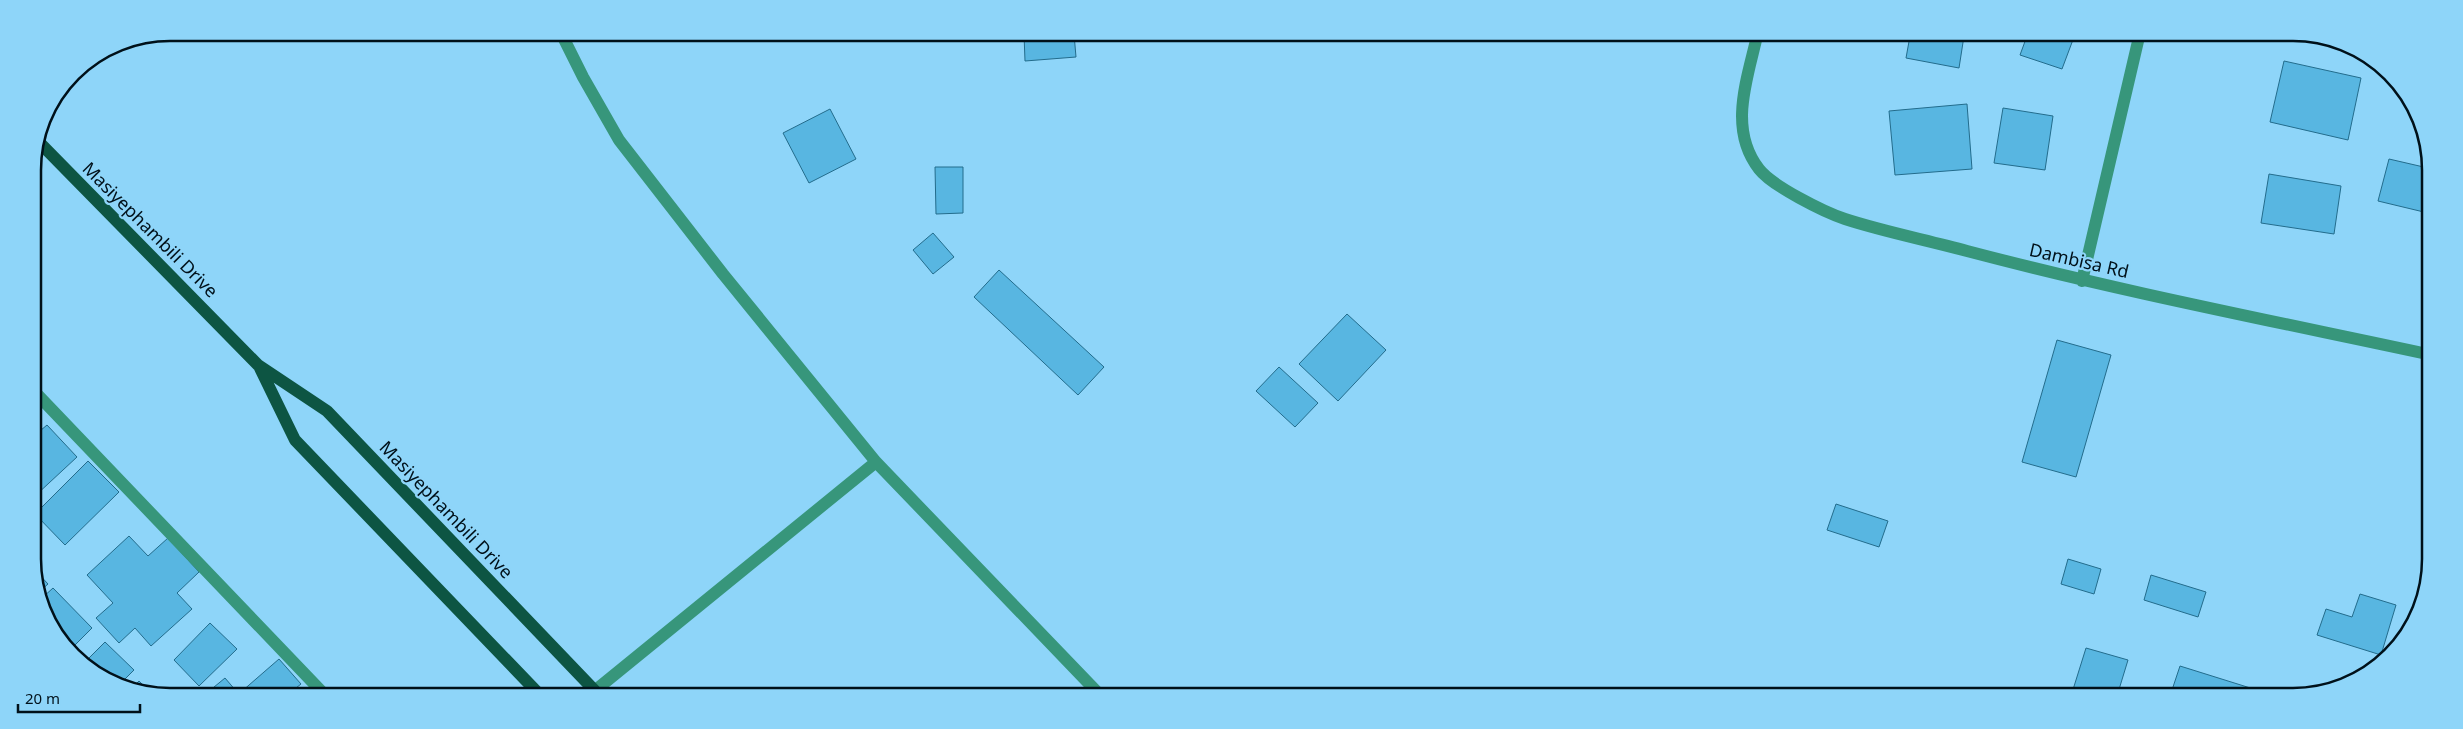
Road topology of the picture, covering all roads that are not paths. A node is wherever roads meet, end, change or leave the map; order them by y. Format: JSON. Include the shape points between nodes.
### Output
{"nodes":[{"id":1,"x":565,"y":41,"type":"edge"},
{"id":2,"x":1756,"y":41,"type":"edge"},
{"id":3,"x":2138,"y":41,"type":"edge"},
{"id":4,"x":44,"y":146,"type":"edge"},
{"id":5,"x":2082,"y":281,"type":"junction"},
{"id":6,"x":2422,"y":353,"type":"edge"},
{"id":7,"x":258,"y":365,"type":"junction"},
{"id":8,"x":41,"y":399,"type":"edge"},
{"id":9,"x":876,"y":462,"type":"junction"},
{"id":10,"x":318,"y":688,"type":"edge"},
{"id":11,"x":533,"y":688,"type":"edge"},
{"id":12,"x":591,"y":688,"type":"edge"},
{"id":13,"x":600,"y":688,"type":"edge"},
{"id":14,"x":1093,"y":688,"type":"edge"}],
"edges":[{"from":1,"to":9,"type":"street","via":[[620,140],[723,274]]},
{"from":2,"to":5,"type":"street","name":"Dambisa Rd","via":[[1742,100],[1741,127],[1746,149],[1760,170],[1794,194],[1844,218]]},
{"from":3,"to":5,"type":"street"},
{"from":4,"to":7,"type":"main road","name":"Masiyephambili Drive"},
{"from":5,"to":6,"type":"street","name":"Dambisa Rd"},
{"from":7,"to":11,"type":"main road","name":"Masiyephambili Drive","via":[[295,440]]},
{"from":7,"to":12,"type":"main road","name":"Masiyephambili Drive","via":[[328,411]]},
{"from":8,"to":10,"type":"street"},
{"from":9,"to":13,"type":"street"},
{"from":9,"to":14,"type":"street"}]}
